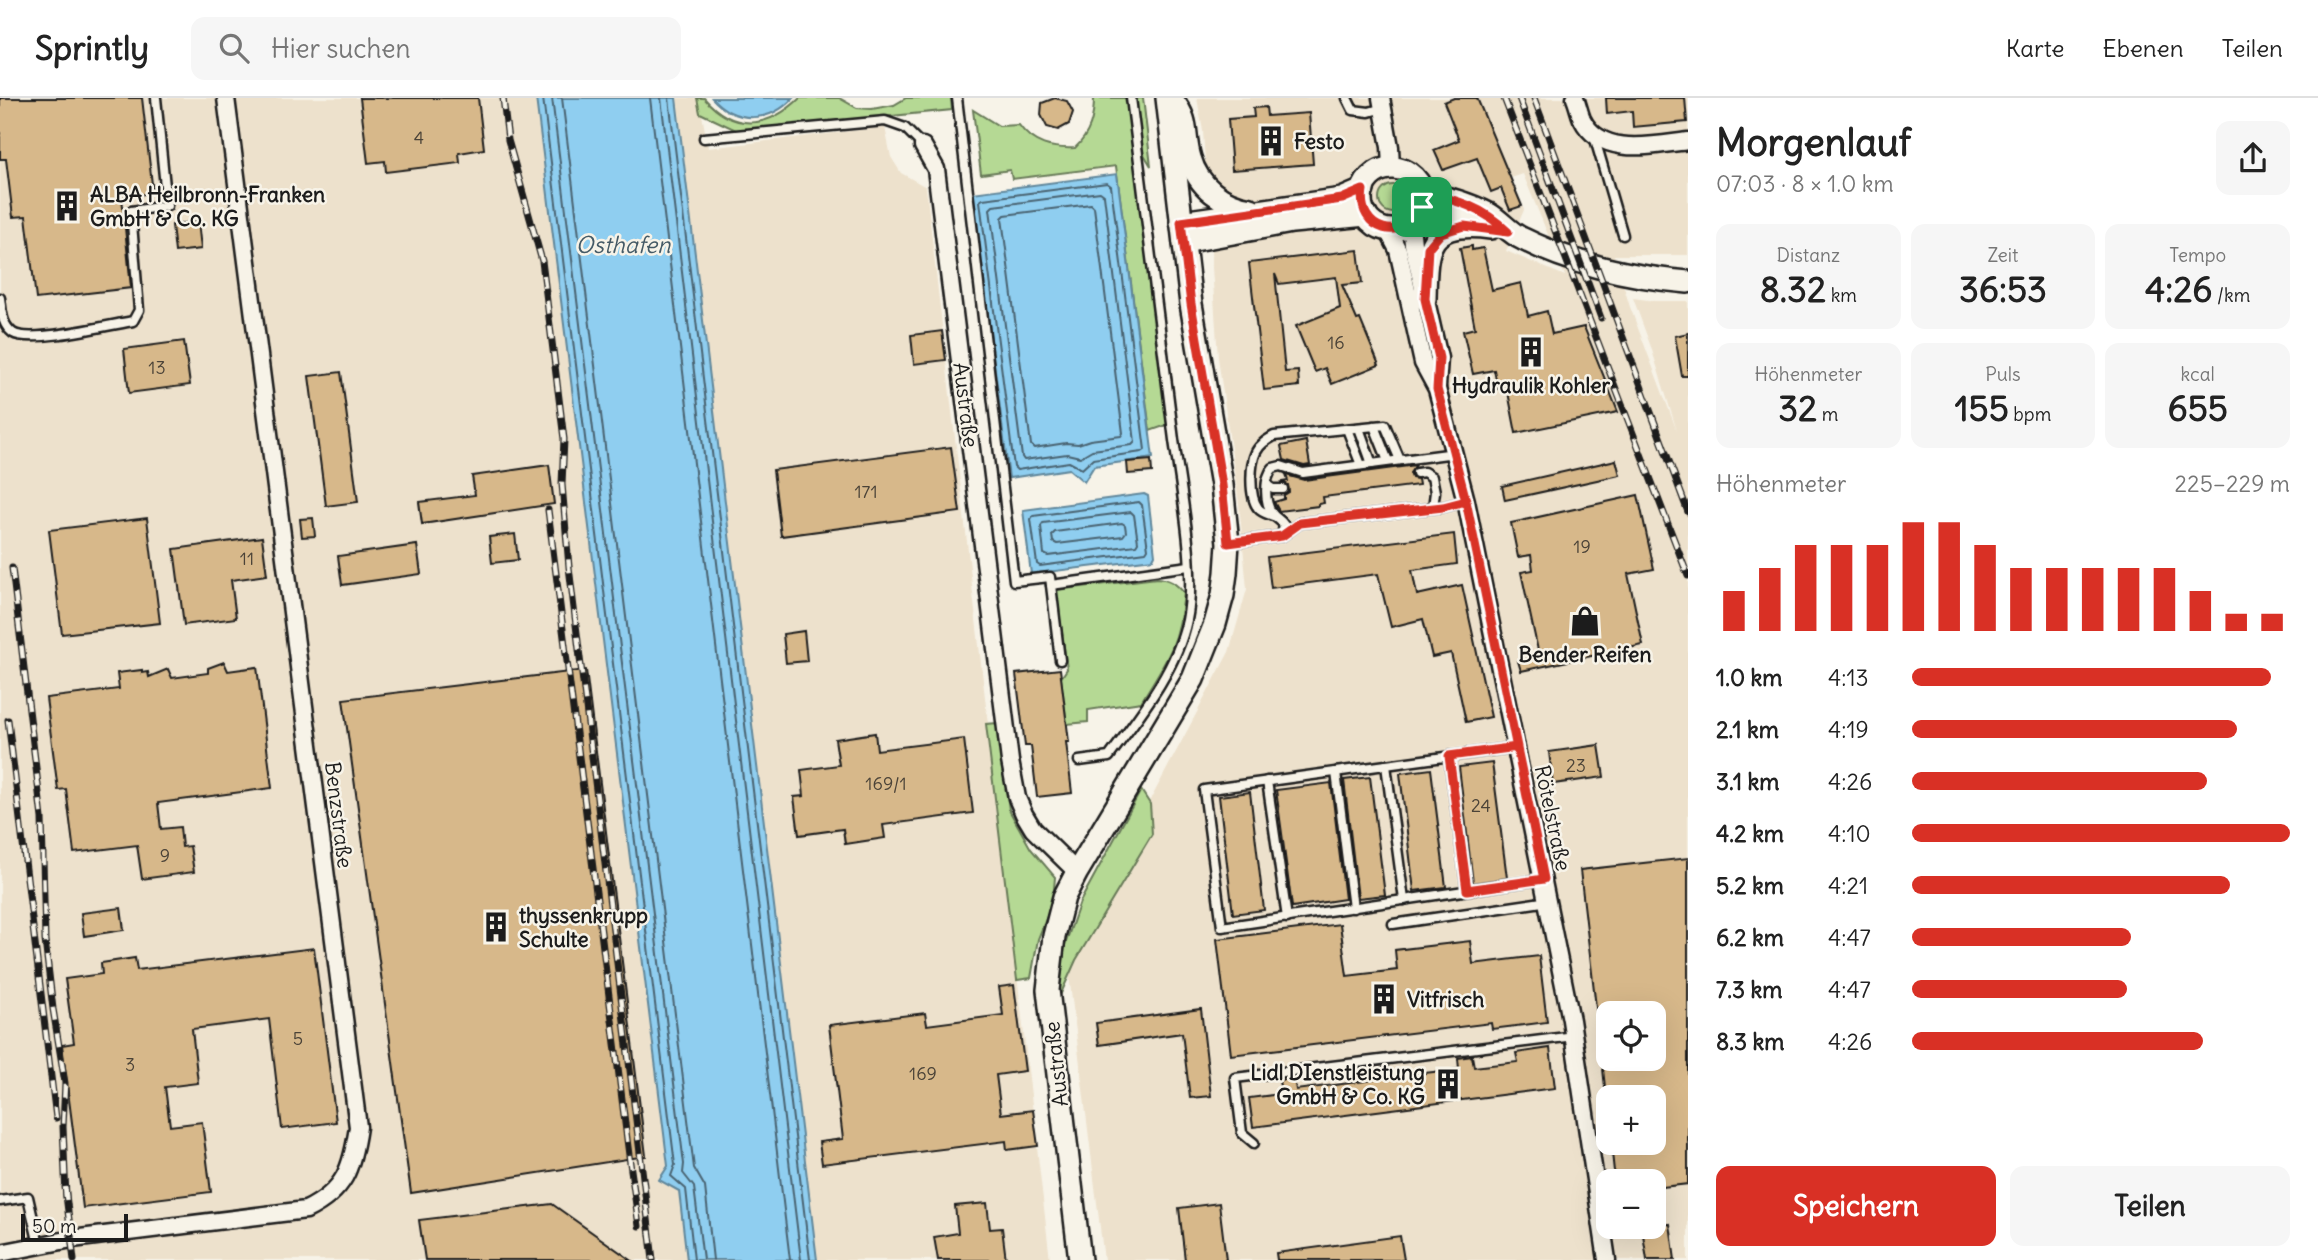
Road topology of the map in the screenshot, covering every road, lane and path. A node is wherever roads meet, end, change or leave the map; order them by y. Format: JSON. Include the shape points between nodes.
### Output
{"nodes":[{"id":1,"x":156,"y":98,"type":"edge"},
{"id":2,"x":226,"y":98,"type":"edge"},
{"id":3,"x":957,"y":98,"type":"edge"},
{"id":4,"x":1131,"y":98,"type":"edge"},
{"id":5,"x":1169,"y":98,"type":"edge"},
{"id":6,"x":1347,"y":98,"type":"edge"},
{"id":7,"x":1575,"y":98,"type":"edge"},
{"id":8,"x":1382,"y":103,"type":"edge"},
{"id":9,"x":1593,"y":133,"type":"junction"},
{"id":10,"x":704,"y":138,"type":"dead end"},
{"id":11,"x":1688,"y":141,"type":"edge"},
{"id":12,"x":923,"y":146,"type":"joint"},
{"id":13,"x":1391,"y":168,"type":"junction"},
{"id":14,"x":1363,"y":190,"type":"junction"},
{"id":15,"x":1417,"y":210,"type":"junction"},
{"id":16,"x":1260,"y":211,"type":"junction"},
{"id":17,"x":1366,"y":215,"type":"junction"},
{"id":18,"x":1387,"y":229,"type":"junction"},
{"id":19,"x":1500,"y":230,"type":"junction"},
{"id":20,"x":1183,"y":232,"type":"junction"},
{"id":21,"x":1623,"y":235,"type":"dead end"},
{"id":22,"x":1688,"y":282,"type":"edge"},
{"id":23,"x":0,"y":298,"type":"edge"},
{"id":24,"x":1425,"y":299,"type":"junction"},
{"id":25,"x":1437,"y":389,"type":"junction"},
{"id":26,"x":1374,"y":426,"type":"junction"},
{"id":27,"x":1359,"y":428,"type":"junction"},
{"id":28,"x":1348,"y":429,"type":"junction"},
{"id":29,"x":1455,"y":453,"type":"junction"},
{"id":30,"x":1399,"y":460,"type":"junction"},
{"id":31,"x":1388,"y":461,"type":"junction"},
{"id":32,"x":1372,"y":464,"type":"junction"},
{"id":33,"x":1361,"y":465,"type":"junction"},
{"id":34,"x":1418,"y":473,"type":"dead end"},
{"id":35,"x":1267,"y":485,"type":"junction"},
{"id":36,"x":1283,"y":489,"type":"dead end"},
{"id":37,"x":1466,"y":501,"type":"junction"},
{"id":38,"x":1433,"y":507,"type":"junction"},
{"id":39,"x":1274,"y":516,"type":"junction"},
{"id":40,"x":1282,"y":536,"type":"junction"},
{"id":41,"x":1228,"y":543,"type":"junction"},
{"id":42,"x":1189,"y":566,"type":"junction"},
{"id":43,"x":1051,"y":585,"type":"junction"},
{"id":44,"x":1060,"y":660,"type":"dead end"},
{"id":45,"x":1517,"y":747,"type":"junction"},
{"id":46,"x":1449,"y":756,"type":"junction"},
{"id":47,"x":1079,"y":761,"type":"dead end"},
{"id":48,"x":1386,"y":765,"type":"junction"},
{"id":49,"x":1336,"y":772,"type":"junction"},
{"id":50,"x":1267,"y":781,"type":"junction"},
{"id":51,"x":1077,"y":872,"type":"junction"},
{"id":52,"x":1544,"y":879,"type":"junction"},
{"id":53,"x":1467,"y":890,"type":"junction"},
{"id":54,"x":1404,"y":900,"type":"junction"},
{"id":55,"x":1549,"y":901,"type":"junction"},
{"id":56,"x":1353,"y":908,"type":"junction"},
{"id":57,"x":1287,"y":918,"type":"junction"},
{"id":58,"x":1393,"y":924,"type":"dead end"},
{"id":59,"x":1574,"y":1035,"type":"junction"},
{"id":60,"x":1254,"y":1143,"type":"dead end"},
{"id":61,"x":0,"y":1201,"type":"edge"},
{"id":62,"x":39,"y":1245,"type":"junction"},
{"id":63,"x":0,"y":1253,"type":"edge"},
{"id":64,"x":1080,"y":1260,"type":"edge"},
{"id":65,"x":1607,"y":1260,"type":"edge"}],
"edges":[{"from":1,"to":23,"type":"lane","via":[[167,206],[131,211],[139,310],[133,321],[38,337],[15,334],[4,323]]},
{"from":2,"to":62,"type":"street","name":"Benzstraße","via":[[358,1127],[354,1158],[340,1186],[306,1210]]},
{"from":3,"to":43,"type":"lane","via":[[1014,581],[1050,577]]},
{"from":4,"to":42,"type":"lane"},
{"from":5,"to":16,"type":"main road","via":[[1183,113],[1190,160],[1204,186],[1221,199]]},
{"from":5,"to":20,"type":"main road","name":"Austraße"},
{"from":6,"to":8,"type":"lane","via":[[1353,110],[1369,112]]},
{"from":7,"to":9,"type":"street"},
{"from":8,"to":13,"type":"street"},
{"from":9,"to":11,"type":"street","via":[[1611,144],[1630,147]]},
{"from":9,"to":21,"type":"lane"},
{"from":10,"to":12,"type":"lane","name":"Austraße","via":[[885,121],[905,128]]},
{"from":12,"to":51,"type":"street","name":"Austraße","via":[[936,169],[1017,798],[1033,829]]},
{"from":13,"to":14,"type":"main road","via":[[1371,177]]},
{"from":13,"to":15,"type":"main road","via":[[1415,178]]},
{"from":14,"to":16,"type":"main road","via":[[1342,199]]},
{"from":14,"to":17,"type":"main road"},
{"from":15,"to":18,"type":"main road","via":[[1396,229]]},
{"from":15,"to":19,"type":"main road","via":[[1454,214]]},
{"from":15,"to":24,"type":"street","name":"Rötelstraße"},
{"from":16,"to":20,"type":"main road"},
{"from":17,"to":18,"type":"main road"},
{"from":17,"to":20,"type":"main road"},
{"from":18,"to":25,"type":"street","name":"Rötelstraße","via":[[1398,250],[1423,363]]},
{"from":19,"to":22,"type":"main road","via":[[1591,264]]},
{"from":19,"to":24,"type":"main road","via":[[1464,226],[1434,239],[1426,260]]},
{"from":20,"to":41,"type":"main road","name":"Austraße"},
{"from":24,"to":25,"type":"street","name":"Rötelstraße","via":[[1439,358]]},
{"from":25,"to":29,"type":"street","name":"Rötelstraße"},
{"from":26,"to":27,"type":"lane"},
{"from":26,"to":30,"type":"lane","via":[[1385,425]]},
{"from":26,"to":31,"type":"lane"},
{"from":27,"to":28,"type":"lane"},
{"from":27,"to":32,"type":"lane"},
{"from":28,"to":33,"type":"lane"},
{"from":28,"to":39,"type":"lane","via":[[1274,436],[1258,449],[1253,460],[1254,498],[1260,510]]},
{"from":29,"to":30,"type":"lane"},
{"from":29,"to":37,"type":"street","name":"Rötelstraße"},
{"from":30,"to":31,"type":"lane"},
{"from":31,"to":32,"type":"lane"},
{"from":32,"to":33,"type":"lane"},
{"from":33,"to":35,"type":"lane","via":[[1303,473],[1276,467],[1268,474]]},
{"from":34,"to":38,"type":"lane","via":[[1433,477]]},
{"from":35,"to":36,"type":"lane"},
{"from":35,"to":39,"type":"lane"},
{"from":37,"to":38,"type":"lane"},
{"from":37,"to":45,"type":"street","name":"Rötelstraße"},
{"from":38,"to":40,"type":"lane","via":[[1303,522]]},
{"from":39,"to":40,"type":"lane","via":[[1284,525]]},
{"from":40,"to":41,"type":"lane"},
{"from":41,"to":51,"type":"main road","name":"Austraße","via":[[1223,596],[1193,679]]},
{"from":42,"to":43,"type":"lane"},
{"from":42,"to":47,"type":"lane","via":[[1187,619],[1173,658],[1109,757]]},
{"from":43,"to":44,"type":"lane"},
{"from":45,"to":46,"type":"lane"},
{"from":45,"to":52,"type":"street","name":"Rötelstraße"},
{"from":46,"to":48,"type":"lane"},
{"from":46,"to":53,"type":"lane"},
{"from":48,"to":49,"type":"lane"},
{"from":48,"to":54,"type":"lane"},
{"from":49,"to":50,"type":"lane"},
{"from":49,"to":56,"type":"lane"},
{"from":50,"to":57,"type":"lane"},
{"from":50,"to":57,"type":"lane","via":[[1204,790],[1222,927]]},
{"from":51,"to":64,"type":"main road","name":"Austraße","via":[[1054,936],[1048,990]]},
{"from":52,"to":53,"type":"lane"},
{"from":52,"to":55,"type":"street","name":"Rötelstraße"},
{"from":53,"to":54,"type":"lane"},
{"from":54,"to":56,"type":"lane"},
{"from":55,"to":58,"type":"lane"},
{"from":55,"to":59,"type":"street","name":"Rötelstraße"},
{"from":56,"to":57,"type":"lane"},
{"from":59,"to":60,"type":"lane","via":[[1234,1078],[1242,1133]]},
{"from":59,"to":65,"type":"street","name":"Rötelstraße"},
{"from":61,"to":62,"type":"lane","via":[[28,1197]]},
{"from":62,"to":63,"type":"street","name":"Benzstraße"}]}
